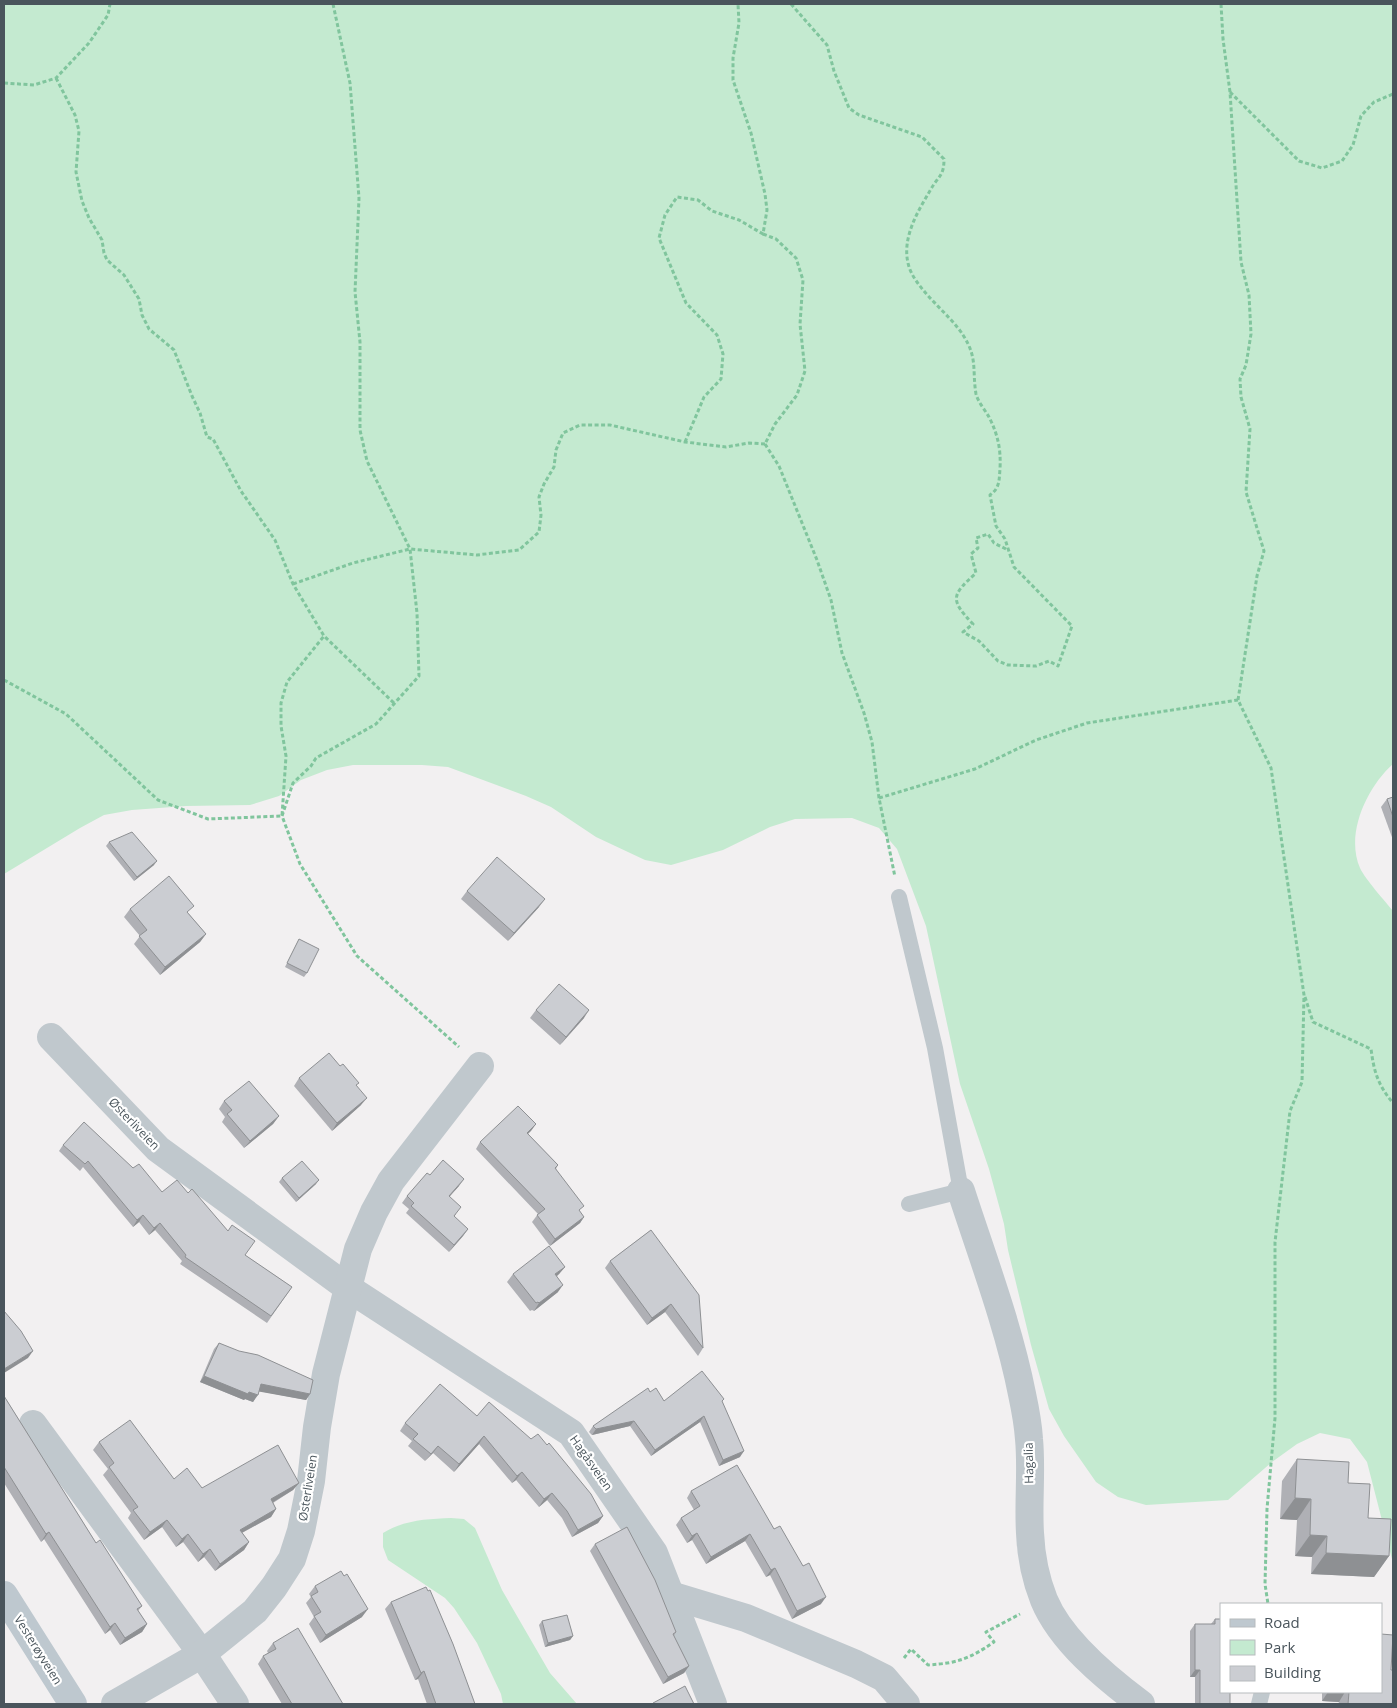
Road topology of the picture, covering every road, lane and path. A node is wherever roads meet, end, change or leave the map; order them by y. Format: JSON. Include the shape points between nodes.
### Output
{"nodes":[{"id":1,"x":110,"y":4,"type":"edge"},
{"id":2,"x":333,"y":4,"type":"edge"},
{"id":3,"x":738,"y":4,"type":"edge"},
{"id":4,"x":791,"y":4,"type":"edge"},
{"id":5,"x":1222,"y":4,"type":"edge"},
{"id":6,"x":56,"y":78,"type":"junction"},
{"id":7,"x":4,"y":83,"type":"edge"},
{"id":8,"x":1230,"y":92,"type":"junction"},
{"id":9,"x":1393,"y":94,"type":"edge"},
{"id":10,"x":763,"y":234,"type":"junction"},
{"id":11,"x":685,"y":442,"type":"junction"},
{"id":12,"x":765,"y":444,"type":"junction"},
{"id":13,"x":410,"y":549,"type":"junction"},
{"id":14,"x":1008,"y":550,"type":"junction"},
{"id":15,"x":293,"y":584,"type":"junction"},
{"id":16,"x":324,"y":636,"type":"junction"},
{"id":17,"x":4,"y":680,"type":"edge"},
{"id":18,"x":1238,"y":700,"type":"junction"},
{"id":19,"x":395,"y":704,"type":"junction"},
{"id":20,"x":879,"y":798,"type":"junction"},
{"id":21,"x":282,"y":816,"type":"junction"},
{"id":22,"x":899,"y":897,"type":"joint"},
{"id":23,"x":1304,"y":994,"type":"junction"},
{"id":24,"x":51,"y":1038,"type":"dead end"},
{"id":25,"x":480,"y":1066,"type":"joint"},
{"id":26,"x":1393,"y":1103,"type":"edge"},
{"id":27,"x":961,"y":1191,"type":"junction"},
{"id":28,"x":909,"y":1204,"type":"dead end"},
{"id":29,"x":348,"y":1288,"type":"junction"},
{"id":30,"x":33,"y":1424,"type":"dead end"},
{"id":31,"x":4,"y":1595,"type":"edge"},
{"id":32,"x":670,"y":1595,"type":"junction"},
{"id":33,"x":1044,"y":1600,"type":"junction"},
{"id":34,"x":1268,"y":1603,"type":"edge"},
{"id":35,"x":202,"y":1654,"type":"junction"},
{"id":36,"x":884,"y":1678,"type":"junction"},
{"id":37,"x":72,"y":1704,"type":"edge"},
{"id":38,"x":116,"y":1704,"type":"edge"},
{"id":39,"x":235,"y":1704,"type":"edge"},
{"id":40,"x":713,"y":1704,"type":"edge"},
{"id":41,"x":906,"y":1704,"type":"edge"},
{"id":42,"x":1141,"y":1704,"type":"edge"}],
"edges":[{"from":1,"to":6,"type":"path","via":[[108,15],[89,43]]},
{"from":2,"to":13,"type":"path","via":[[350,83],[358,189],[355,292],[360,342],[360,430],[367,461]]},
{"from":3,"to":10,"type":"path","via":[[733,80],[751,133],[765,194],[767,210]]},
{"from":4,"to":14,"type":"path","via":[[827,45],[849,108],[859,115],[922,137],[944,159],[944,170],[931,189],[907,241],[908,264],[918,284],[963,336],[974,357],[976,396],[990,420],[1000,448],[999,482],[997,490],[990,495],[996,526]]},
{"from":5,"to":8,"type":"path"},
{"from":6,"to":7,"type":"path","via":[[34,85]]},
{"from":6,"to":15,"type":"path","via":[[75,115],[79,131],[76,172],[82,201],[102,240],[106,260],[124,275],[139,299],[149,329],[174,350],[207,437],[213,439],[242,491],[276,540]]},
{"from":8,"to":9,"type":"path","via":[[1299,161],[1322,168],[1342,161],[1353,145],[1361,116],[1374,102]]},
{"from":8,"to":18,"type":"path","via":[[1241,262],[1249,294],[1251,334],[1240,380],[1250,429],[1246,492],[1264,551],[1257,576]]},
{"from":10,"to":11,"type":"path","via":[[740,220],[712,212],[698,200],[677,197],[665,215],[659,238],[666,256],[686,302],[717,335],[723,354],[722,379],[704,397]]},
{"from":10,"to":12,"type":"path","via":[[776,239],[796,258],[803,280],[800,324],[805,371],[798,395],[775,424]]},
{"from":11,"to":12,"type":"path","via":[[726,448],[749,443]]},
{"from":11,"to":13,"type":"path","via":[[610,425],[580,425],[563,433],[554,467],[540,496],[540,532],[519,550],[477,555]]},
{"from":12,"to":20,"type":"path","via":[[779,466],[831,600],[842,653],[872,742]]},
{"from":13,"to":15,"type":"path","via":[[353,563]]},
{"from":13,"to":19,"type":"path","via":[[419,676]]},
{"from":14,"to":14,"type":"path","via":[[1014,567],[1072,626],[1058,666],[1049,661],[1036,666],[1008,665],[998,661],[979,642],[963,632],[973,624],[959,609],[956,598],[960,588],[976,573],[971,554],[978,548],[976,538],[988,534],[994,543]]},
{"from":15,"to":16,"type":"path"},
{"from":16,"to":19,"type":"path"},
{"from":16,"to":21,"type":"path","via":[[287,682],[281,703],[286,756]]},
{"from":17,"to":21,"type":"path","via":[[66,714],[158,800],[208,819]]},
{"from":18,"to":20,"type":"path","via":[[1087,723],[1036,740],[975,769]]},
{"from":18,"to":23,"type":"path","via":[[1271,768]]},
{"from":19,"to":21,"type":"path","via":[[376,724],[316,758],[293,783]]},
{"from":20,"to":22,"type":"path"},
{"from":21,"to":25,"type":"path","via":[[300,864],[357,956]]},
{"from":22,"to":27,"type":"lane","via":[[935,1048]]},
{"from":23,"to":26,"type":"path","via":[[1313,1022],[1371,1049],[1374,1070],[1382,1090]]},
{"from":23,"to":34,"type":"path","via":[[1302,1082],[1290,1111],[1274,1242],[1274,1418],[1265,1584]]},
{"from":24,"to":29,"type":"street","name":"Østerliveien","via":[[158,1149]]},
{"from":25,"to":29,"type":"street","name":"Østerliveien","via":[[391,1181],[358,1249]]},
{"from":27,"to":28,"type":"lane"},
{"from":27,"to":33,"type":"street","name":"Hagalia","via":[[1022,1392],[1029,1439],[1030,1534]]},
{"from":29,"to":32,"type":"street","name":"Hagåsveien","via":[[571,1433],[654,1553]]},
{"from":29,"to":35,"type":"street","name":"Østerliveien","via":[[326,1374],[311,1481],[292,1559],[255,1611]]},
{"from":30,"to":35,"type":"street"},
{"from":31,"to":37,"type":"main road","name":"Vesterøyveien"},
{"from":32,"to":36,"type":"street","via":[[746,1618]]},
{"from":32,"to":40,"type":"street","name":"Hagåsveien"},
{"from":33,"to":36,"type":"path","via":[[986,1632],[994,1642],[975,1655],[949,1664],[928,1665],[911,1649]]},
{"from":33,"to":42,"type":"street","name":"Hagalia","via":[[1070,1640],[1092,1664]]},
{"from":35,"to":38,"type":"street","name":"Østerliveien"},
{"from":35,"to":39,"type":"street"},
{"from":36,"to":41,"type":"street"}]}
